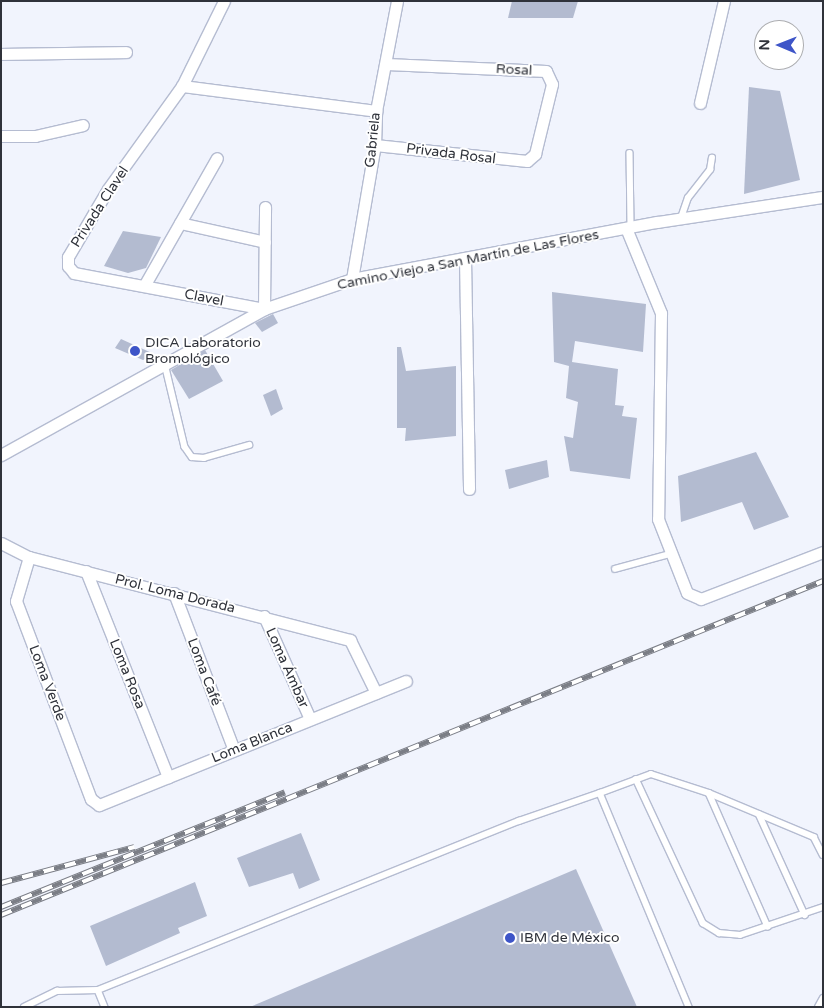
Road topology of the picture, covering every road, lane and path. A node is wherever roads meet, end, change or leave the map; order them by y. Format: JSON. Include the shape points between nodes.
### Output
{"nodes":[{"id":1,"x":224,"y":1,"type":"edge"},
{"id":2,"x":397,"y":1,"type":"edge"},
{"id":3,"x":724,"y":1,"type":"edge"},
{"id":4,"x":126,"y":52,"type":"dead end"},
{"id":5,"x":1,"y":54,"type":"edge"},
{"id":6,"x":386,"y":64,"type":"junction"},
{"id":7,"x":182,"y":86,"type":"junction"},
{"id":8,"x":700,"y":103,"type":"dead end"},
{"id":9,"x":376,"y":110,"type":"junction"},
{"id":10,"x":83,"y":125,"type":"dead end"},
{"id":11,"x":1,"y":136,"type":"edge"},
{"id":12,"x":375,"y":145,"type":"junction"},
{"id":13,"x":630,"y":153,"type":"dead end"},
{"id":14,"x":217,"y":158,"type":"dead end"},
{"id":15,"x":712,"y":158,"type":"dead end"},
{"id":16,"x":526,"y":161,"type":"joint"},
{"id":17,"x":823,"y":197,"type":"edge"},
{"id":18,"x":265,"y":206,"type":"dead end"},
{"id":19,"x":681,"y":218,"type":"junction"},
{"id":20,"x":180,"y":223,"type":"junction"},
{"id":21,"x":628,"y":228,"type":"junction"},
{"id":22,"x":265,"y":242,"type":"junction"},
{"id":23,"x":465,"y":258,"type":"junction"},
{"id":24,"x":352,"y":279,"type":"junction"},
{"id":25,"x":144,"y":286,"type":"junction"},
{"id":26,"x":264,"y":309,"type":"junction"},
{"id":27,"x":165,"y":364,"type":"junction"},
{"id":28,"x":249,"y":444,"type":"dead end"},
{"id":29,"x":1,"y":455,"type":"edge"},
{"id":30,"x":469,"y":489,"type":"dead end"},
{"id":31,"x":1,"y":543,"type":"edge"},
{"id":32,"x":823,"y":552,"type":"edge"},
{"id":33,"x":670,"y":554,"type":"junction"},
{"id":34,"x":29,"y":557,"type":"junction"},
{"id":35,"x":615,"y":569,"type":"dead end"},
{"id":36,"x":86,"y":571,"type":"junction"},
{"id":37,"x":174,"y":593,"type":"junction"},
{"id":38,"x":264,"y":616,"type":"junction"},
{"id":39,"x":406,"y":681,"type":"dead end"},
{"id":40,"x":376,"y":693,"type":"junction"},
{"id":41,"x":310,"y":719,"type":"junction"},
{"id":42,"x":234,"y":750,"type":"junction"},
{"id":43,"x":168,"y":777,"type":"junction"},
{"id":44,"x":636,"y":780,"type":"junction"},
{"id":45,"x":600,"y":793,"type":"junction"},
{"id":46,"x":709,"y":793,"type":"junction"},
{"id":47,"x":98,"y":805,"type":"joint"},
{"id":48,"x":759,"y":814,"type":"junction"},
{"id":49,"x":823,"y":855,"type":"edge"},
{"id":50,"x":823,"y":907,"type":"edge"},
{"id":51,"x":805,"y":915,"type":"junction"},
{"id":52,"x":768,"y":927,"type":"junction"},
{"id":53,"x":98,"y":990,"type":"junction"},
{"id":54,"x":823,"y":998,"type":"edge"},
{"id":55,"x":24,"y":1007,"type":"edge"},
{"id":56,"x":104,"y":1007,"type":"edge"},
{"id":57,"x":689,"y":1007,"type":"edge"},
{"id":58,"x":818,"y":1007,"type":"edge"}],
"edges":[{"from":1,"to":7,"type":"street","name":"Privada Clavel"},
{"from":2,"to":6,"type":"street","name":"Gabriela"},
{"from":3,"to":8,"type":"street"},
{"from":4,"to":5,"type":"street"},
{"from":6,"to":9,"type":"street","name":"Gabriela"},
{"from":6,"to":16,"type":"street","name":"Rosal","via":[[546,71],[552,84],[535,154]]},
{"from":7,"to":9,"type":"street"},
{"from":7,"to":25,"type":"street","name":"Privada Clavel","via":[[108,189],[68,258],[68,266],[74,273]]},
{"from":9,"to":12,"type":"street","name":"Gabriela"},
{"from":10,"to":11,"type":"street","via":[[35,136]]},
{"from":12,"to":16,"type":"street","name":"Privada Rosal"},
{"from":12,"to":24,"type":"street","name":"Gabriela"},
{"from":13,"to":21,"type":"lane"},
{"from":14,"to":20,"type":"street"},
{"from":15,"to":19,"type":"lane","via":[[710,170],[688,198]]},
{"from":17,"to":19,"type":"street","name":"Camino Viejo a San Martín de Las Flores"},
{"from":18,"to":22,"type":"street"},
{"from":19,"to":21,"type":"street","name":"Camino Viejo a San Martín de Las Flores"},
{"from":20,"to":22,"type":"street"},
{"from":20,"to":25,"type":"street"},
{"from":21,"to":23,"type":"street","name":"Camino Viejo a San Martín de Las Flores"},
{"from":21,"to":33,"type":"street","via":[[661,312],[658,519]]},
{"from":22,"to":26,"type":"street"},
{"from":23,"to":24,"type":"street","name":"Camino Viejo a San Martín de Las Flores"},
{"from":23,"to":30,"type":"street"},
{"from":24,"to":26,"type":"street","name":"Camino Viejo a San Martín de Las Flores"},
{"from":25,"to":26,"type":"street","name":"Clavel"},
{"from":26,"to":27,"type":"street","name":"Camino Viejo a San Martín de Las Flores"},
{"from":27,"to":28,"type":"lane","via":[[186,447],[192,457],[204,458]]},
{"from":27,"to":29,"type":"street","name":"Camino Viejo a San Martín de Las Flores"},
{"from":31,"to":34,"type":"street","name":"Prol. Loma Dorada"},
{"from":32,"to":33,"type":"street","via":[[701,599],[687,593]]},
{"from":33,"to":35,"type":"lane"},
{"from":34,"to":36,"type":"street","name":"Prol. Loma Dorada"},
{"from":34,"to":47,"type":"street","name":"Loma Verde","via":[[16,601],[91,799]]},
{"from":36,"to":37,"type":"street","name":"Prol. Loma Dorada"},
{"from":36,"to":43,"type":"street","name":"Loma Rosa"},
{"from":37,"to":38,"type":"street","name":"Prol. Loma Dorada"},
{"from":37,"to":42,"type":"street","name":"Loma Café"},
{"from":38,"to":40,"type":"street","name":"Prol. Loma Dorada","via":[[350,640]]},
{"from":38,"to":41,"type":"street","name":"Loma Ámbar"},
{"from":39,"to":40,"type":"street","name":"Loma Blanca"},
{"from":40,"to":41,"type":"street","name":"Loma Blanca"},
{"from":41,"to":42,"type":"street","name":"Loma Blanca"},
{"from":42,"to":43,"type":"street","name":"Loma Blanca"},
{"from":43,"to":47,"type":"street","name":"Loma Blanca"},
{"from":44,"to":45,"type":"lane"},
{"from":44,"to":46,"type":"lane","via":[[651,774]]},
{"from":44,"to":52,"type":"lane","via":[[703,923],[719,933],[740,935]]},
{"from":45,"to":53,"type":"lane","via":[[519,821]]},
{"from":45,"to":57,"type":"lane"},
{"from":46,"to":48,"type":"lane"},
{"from":46,"to":52,"type":"lane"},
{"from":48,"to":49,"type":"lane","via":[[814,837]]},
{"from":48,"to":51,"type":"lane"},
{"from":50,"to":51,"type":"lane"},
{"from":51,"to":52,"type":"lane"},
{"from":53,"to":55,"type":"lane","via":[[56,991]]},
{"from":53,"to":56,"type":"lane"},
{"from":54,"to":58,"type":"lane"}]}
